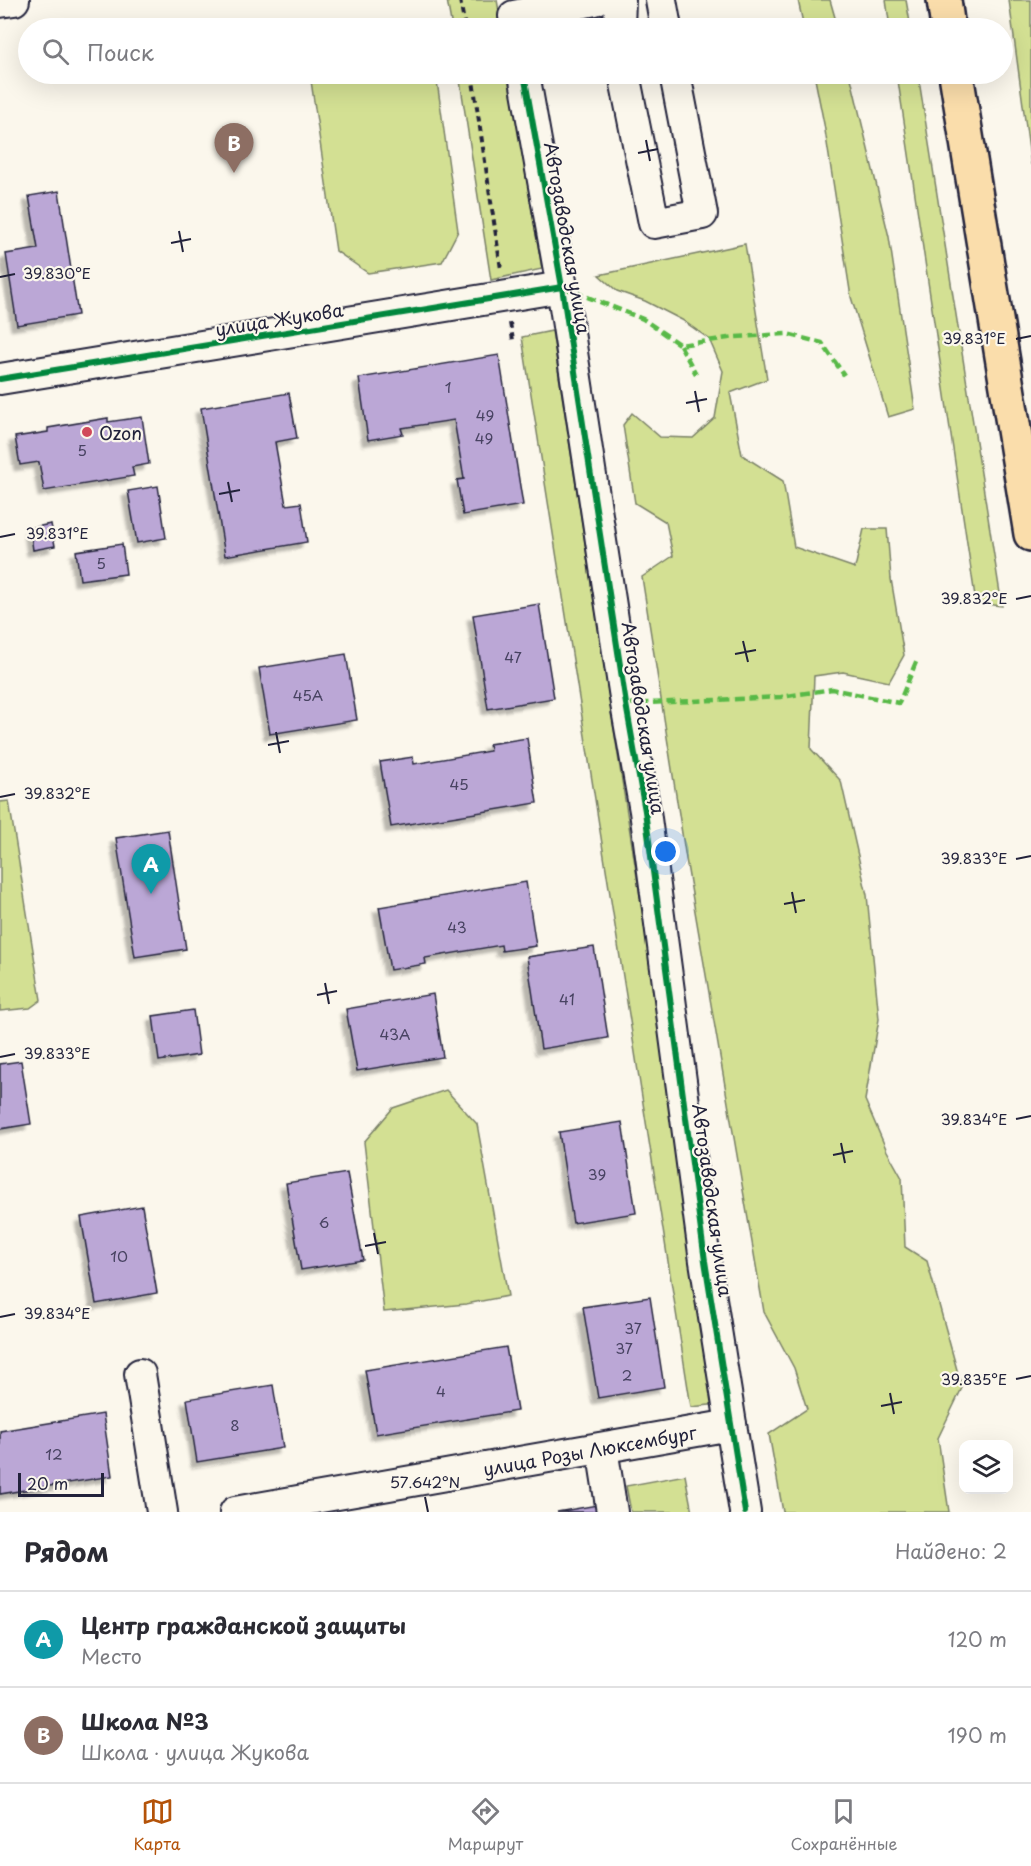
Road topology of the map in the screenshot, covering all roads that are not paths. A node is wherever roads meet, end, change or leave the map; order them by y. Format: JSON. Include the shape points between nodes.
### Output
{"nodes":[{"id":1,"x":14,"y":0,"type":"edge"},
{"id":2,"x":596,"y":0,"type":"edge"},
{"id":3,"x":620,"y":0,"type":"edge"},
{"id":4,"x":660,"y":0,"type":"edge"},
{"id":5,"x":944,"y":0,"type":"edge"},
{"id":6,"x":0,"y":2,"type":"edge"},
{"id":7,"x":514,"y":15,"type":"edge"},
{"id":8,"x":619,"y":18,"type":"edge"},
{"id":9,"x":664,"y":18,"type":"edge"},
{"id":10,"x":947,"y":18,"type":"edge"},
{"id":11,"x":526,"y":84,"type":"edge"},
{"id":12,"x":626,"y":84,"type":"edge"},
{"id":13,"x":677,"y":84,"type":"edge"},
{"id":14,"x":958,"y":84,"type":"edge"},
{"id":15,"x":562,"y":287,"type":"junction"},
{"id":16,"x":0,"y":379,"type":"edge"},
{"id":17,"x":1031,"y":534,"type":"edge"},
{"id":18,"x":140,"y":1374,"type":"dead end"},
{"id":19,"x":731,"y":1425,"type":"junction"},
{"id":20,"x":602,"y":1448,"type":"junction"},
{"id":21,"x":162,"y":1512,"type":"edge"},
{"id":22,"x":235,"y":1512,"type":"edge"},
{"id":23,"x":612,"y":1512,"type":"edge"},
{"id":24,"x":745,"y":1512,"type":"edge"}],
"edges":[{"from":1,"to":6,"type":"street"},
{"from":2,"to":7,"type":"street"},
{"from":3,"to":8,"type":"street"},
{"from":4,"to":9,"type":"street"},
{"from":5,"to":10,"type":"main road"},
{"from":11,"to":15,"type":"street","name":"Автозаводская улица"},
{"from":12,"to":13,"type":"street","via":[[654,222],[702,214]]},
{"from":14,"to":17,"type":"main road"},
{"from":15,"to":16,"type":"street","name":"улица Жукова"},
{"from":15,"to":19,"type":"street","name":"Автозаводская улица","via":[[645,811],[705,1261]]},
{"from":18,"to":21,"type":"street"},
{"from":19,"to":20,"type":"street","name":"улица Розы Люксембург"},
{"from":19,"to":24,"type":"street","name":"Автозаводская улица"},
{"from":20,"to":22,"type":"street","name":"улица Розы Люксембург"},
{"from":20,"to":23,"type":"street"}]}
